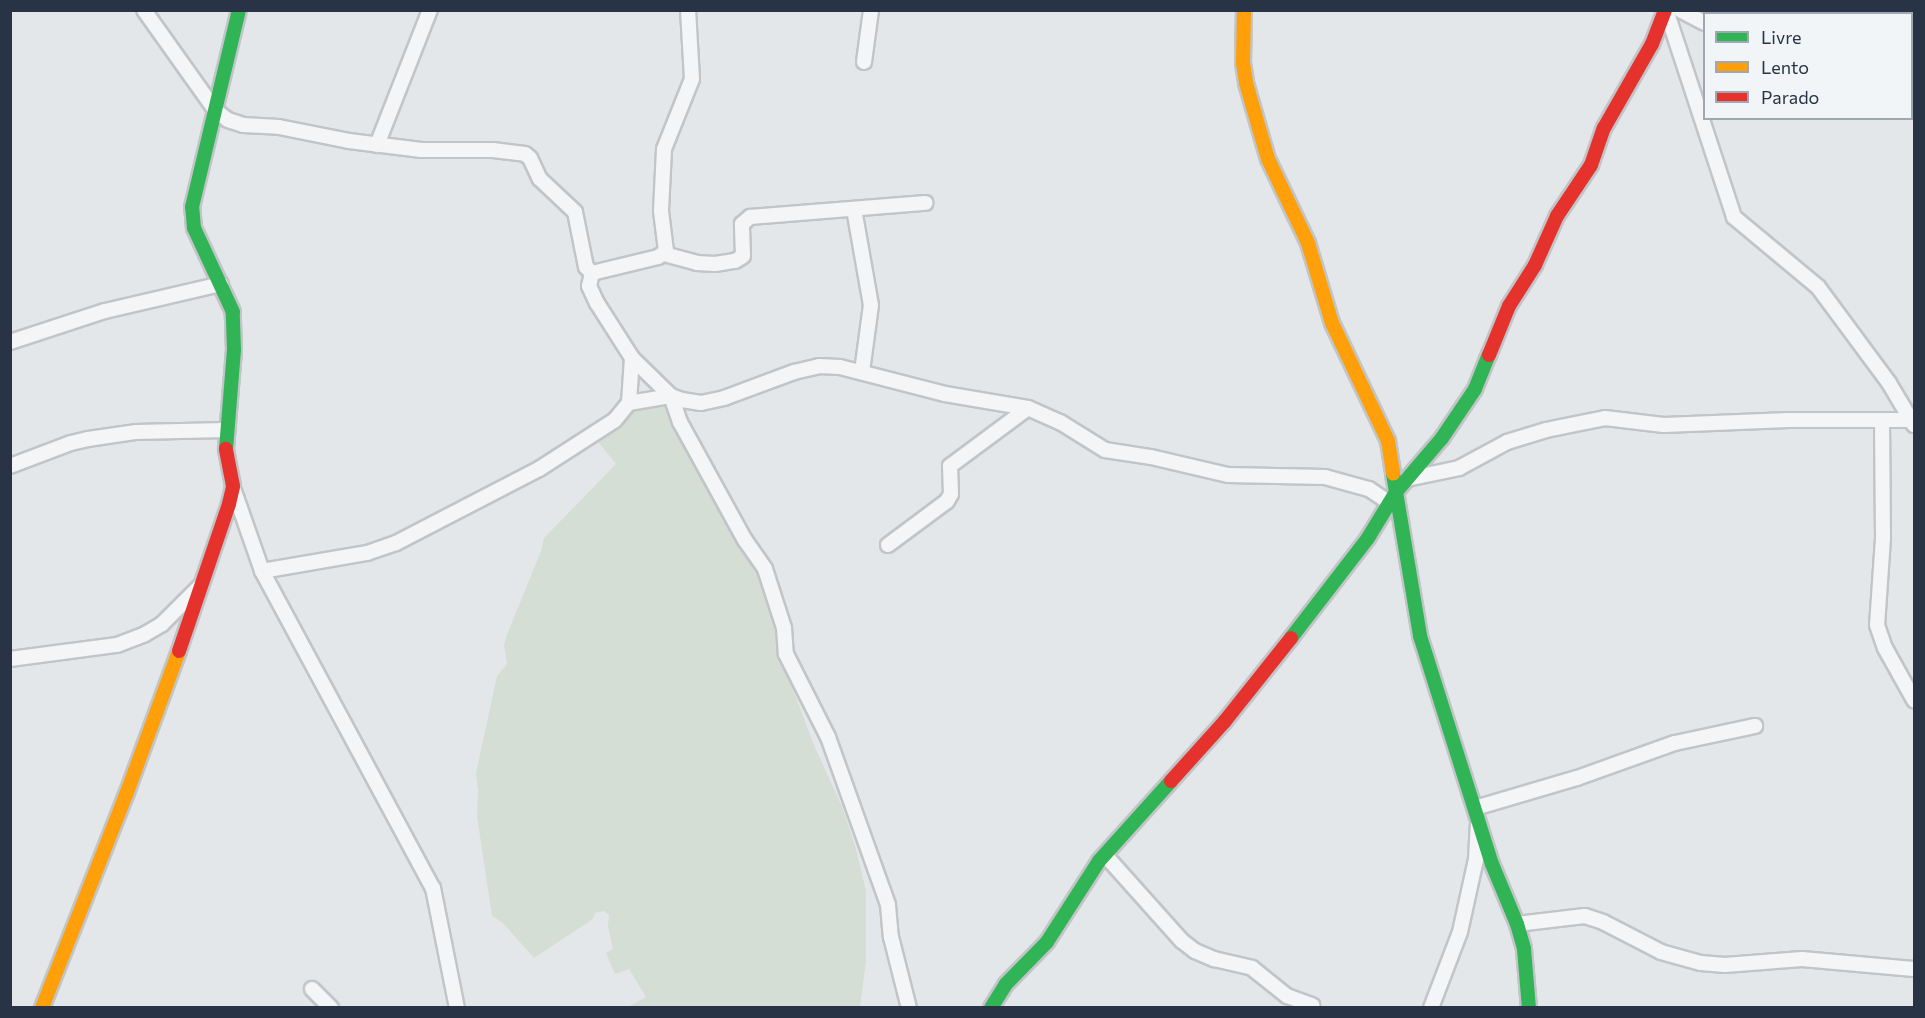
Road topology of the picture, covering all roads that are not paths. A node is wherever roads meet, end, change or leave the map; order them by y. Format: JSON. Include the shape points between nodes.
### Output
{"nodes":[{"id":1,"x":144,"y":10,"type":"edge"},
{"id":2,"x":239,"y":10,"type":"edge"},
{"id":3,"x":430,"y":10,"type":"edge"},
{"id":4,"x":688,"y":10,"type":"edge"},
{"id":5,"x":871,"y":10,"type":"edge"},
{"id":6,"x":1244,"y":10,"type":"edge"},
{"id":7,"x":1666,"y":10,"type":"edge"},
{"id":8,"x":1680,"y":10,"type":"edge"},
{"id":9,"x":1703,"y":22,"type":"edge"},
{"id":10,"x":864,"y":62,"type":"dead end"},
{"id":11,"x":215,"y":110,"type":"junction"},
{"id":12,"x":377,"y":145,"type":"junction"},
{"id":13,"x":925,"y":203,"type":"dead end"},
{"id":14,"x":854,"y":208,"type":"junction"},
{"id":15,"x":664,"y":254,"type":"junction"},
{"id":16,"x":592,"y":273,"type":"junction"},
{"id":17,"x":220,"y":284,"type":"junction"},
{"id":18,"x":10,"y":342,"type":"edge"},
{"id":19,"x":632,"y":358,"type":"junction"},
{"id":20,"x":862,"y":372,"type":"junction"},
{"id":21,"x":671,"y":396,"type":"junction"},
{"id":22,"x":629,"y":403,"type":"junction"},
{"id":23,"x":1028,"y":408,"type":"junction"},
{"id":24,"x":1882,"y":421,"type":"junction"},
{"id":25,"x":1913,"y":422,"type":"edge"},
{"id":26,"x":226,"y":430,"type":"junction"},
{"id":27,"x":10,"y":466,"type":"edge"},
{"id":28,"x":1407,"y":479,"type":"junction"},
{"id":29,"x":232,"y":486,"type":"junction"},
{"id":30,"x":1393,"y":498,"type":"junction"},
{"id":31,"x":888,"y":545,"type":"dead end"},
{"id":32,"x":262,"y":571,"type":"junction"},
{"id":33,"x":204,"y":581,"type":"junction"},
{"id":34,"x":10,"y":659,"type":"edge"},
{"id":35,"x":1914,"y":700,"type":"edge"},
{"id":36,"x":1755,"y":726,"type":"dead end"},
{"id":37,"x":1477,"y":813,"type":"junction"},
{"id":38,"x":1105,"y":855,"type":"junction"},
{"id":39,"x":1518,"y":924,"type":"junction"},
{"id":40,"x":1914,"y":969,"type":"edge"},
{"id":41,"x":312,"y":989,"type":"dead end"},
{"id":42,"x":1312,"y":1005,"type":"dead end"},
{"id":43,"x":42,"y":1008,"type":"edge"},
{"id":44,"x":331,"y":1008,"type":"edge"},
{"id":45,"x":457,"y":1008,"type":"edge"},
{"id":46,"x":909,"y":1008,"type":"edge"},
{"id":47,"x":991,"y":1008,"type":"edge"},
{"id":48,"x":1431,"y":1008,"type":"edge"},
{"id":49,"x":1529,"y":1008,"type":"edge"}],
"edges":[{"from":1,"to":11,"type":"street"},
{"from":2,"to":11,"type":"street"},
{"from":3,"to":12,"type":"street"},
{"from":4,"to":15,"type":"street","via":[[692,79],[664,149]]},
{"from":5,"to":10,"type":"street"},
{"from":6,"to":30,"type":"street","via":[[1243,63],[1253,112],[1268,159],[1308,243],[1332,323],[1388,441]]},
{"from":7,"to":25,"type":"street","via":[[1734,218],[1818,287]]},
{"from":7,"to":28,"type":"street","via":[[1652,44],[1604,128],[1591,165],[1557,216],[1535,265],[1509,306],[1475,389],[1442,438]]},
{"from":8,"to":9,"type":"street"},
{"from":11,"to":12,"type":"street","via":[[243,126],[279,126]]},
{"from":11,"to":17,"type":"street","via":[[192,218]]},
{"from":12,"to":16,"type":"street","via":[[525,154],[540,179],[575,212],[586,267]]},
{"from":13,"to":14,"type":"street"},
{"from":14,"to":15,"type":"street","via":[[745,219],[743,256],[735,261],[697,263]]},
{"from":14,"to":20,"type":"street","via":[[871,305]]},
{"from":15,"to":16,"type":"street"},
{"from":16,"to":19,"type":"street","via":[[589,285],[597,303]]},
{"from":17,"to":18,"type":"street","via":[[105,311]]},
{"from":17,"to":26,"type":"street","via":[[235,326]]},
{"from":19,"to":21,"type":"street"},
{"from":19,"to":22,"type":"street"},
{"from":20,"to":21,"type":"street","via":[[819,366],[701,403]]},
{"from":20,"to":23,"type":"street","via":[[945,394]]},
{"from":21,"to":22,"type":"street"},
{"from":21,"to":46,"type":"street","via":[[680,422],[765,569],[784,628],[786,654],[828,737],[888,905],[891,937]]},
{"from":22,"to":32,"type":"street","via":[[615,420],[539,469],[396,543],[367,553]]},
{"from":23,"to":30,"type":"street","via":[[1105,450],[1228,475],[1325,477]]},
{"from":23,"to":31,"type":"street","via":[[950,466],[951,494],[947,501]]},
{"from":24,"to":25,"type":"street"},
{"from":24,"to":28,"type":"street","via":[[1664,425],[1605,418],[1507,442],[1460,468]]},
{"from":24,"to":35,"type":"street","via":[[1883,538],[1877,625],[1885,648]]},
{"from":26,"to":27,"type":"street","via":[[136,432],[88,439],[70,442]]},
{"from":26,"to":29,"type":"street","via":[[226,460]]},
{"from":28,"to":30,"type":"street"},
{"from":29,"to":32,"type":"street"},
{"from":29,"to":33,"type":"street"},
{"from":30,"to":37,"type":"street","via":[[1420,636]]},
{"from":30,"to":38,"type":"street","via":[[1337,581],[1232,713]]},
{"from":32,"to":45,"type":"street","via":[[344,728],[422,863],[433,888]]},
{"from":33,"to":34,"type":"street","via":[[162,624],[145,634],[117,645]]},
{"from":33,"to":43,"type":"street"},
{"from":36,"to":37,"type":"street","via":[[1650,750]]},
{"from":37,"to":39,"type":"street","via":[[1500,884]]},
{"from":37,"to":48,"type":"street","via":[[1476,859],[1460,932]]},
{"from":38,"to":42,"type":"street","via":[[1195,951],[1252,968],[1287,996]]},
{"from":38,"to":47,"type":"street","via":[[1047,942],[1006,984]]},
{"from":39,"to":40,"type":"street","via":[[1585,916],[1661,952],[1701,963],[1802,959]]},
{"from":39,"to":49,"type":"street"},
{"from":41,"to":44,"type":"street"}]}
